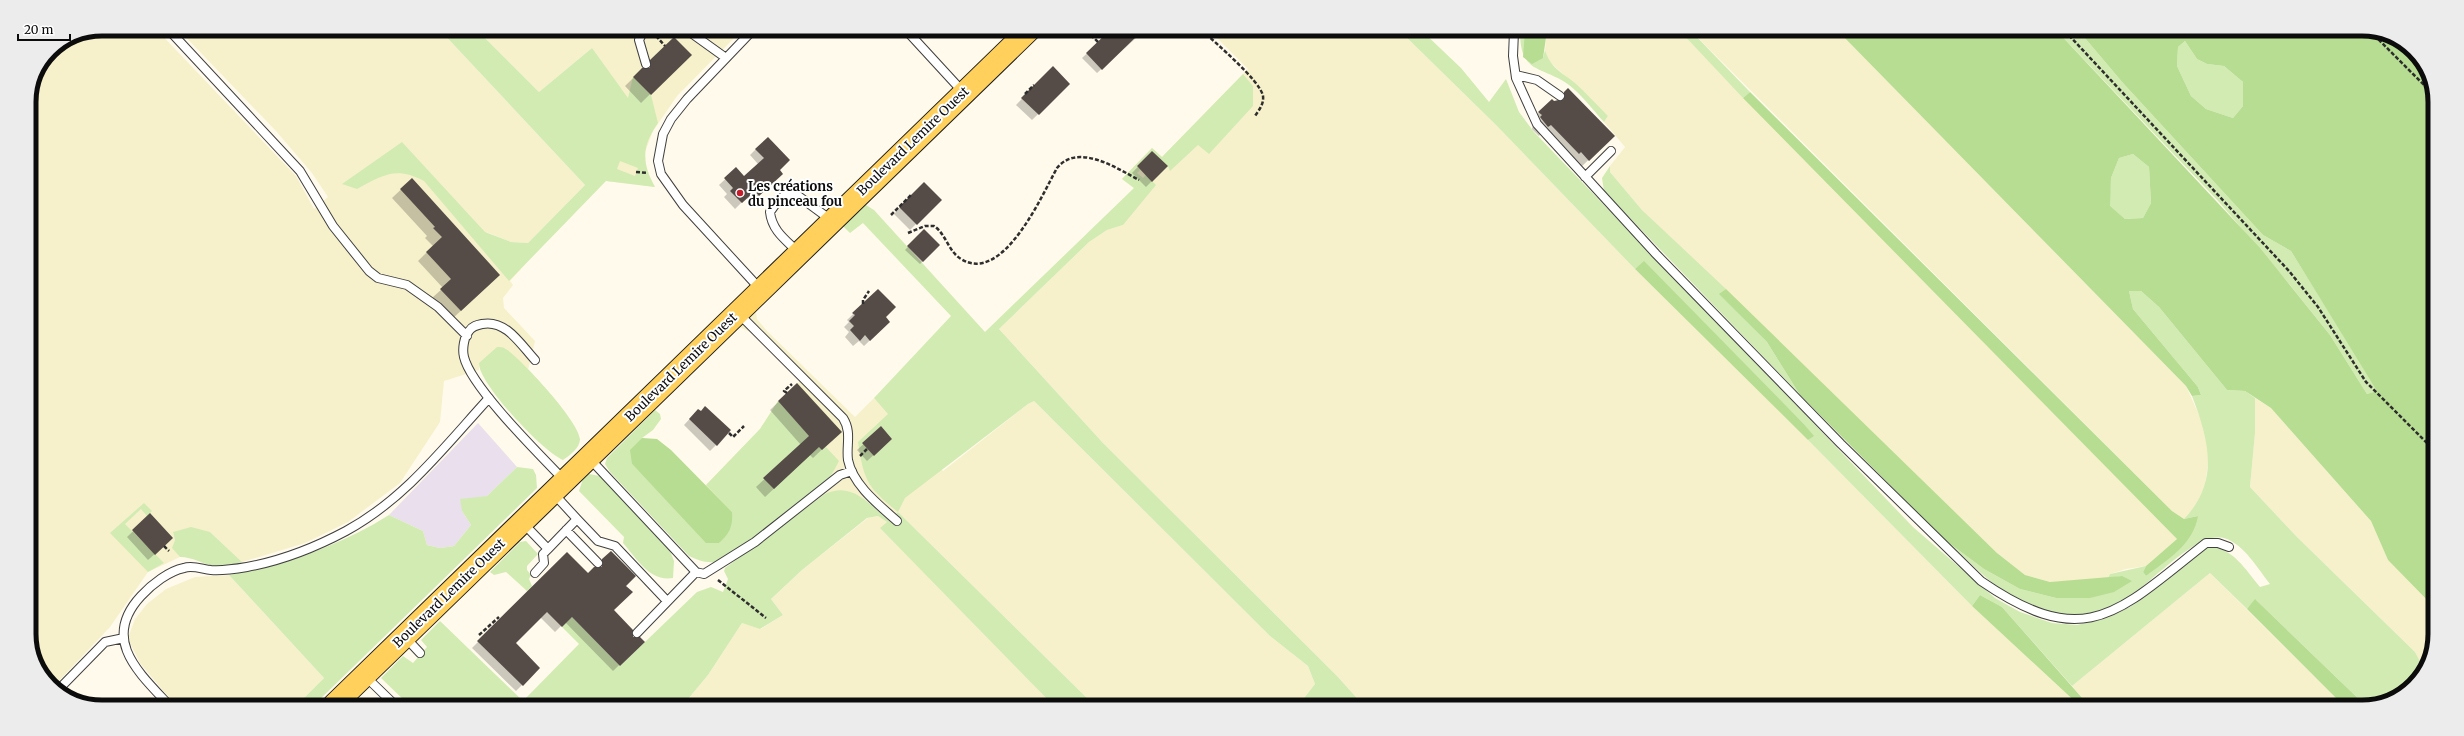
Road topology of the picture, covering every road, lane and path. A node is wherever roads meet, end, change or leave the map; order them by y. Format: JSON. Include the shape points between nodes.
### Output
{"nodes":[{"id":1,"x":175,"y":36,"type":"edge"},
{"id":2,"x":641,"y":36,"type":"edge"},
{"id":3,"x":656,"y":36,"type":"edge"},
{"id":4,"x":695,"y":36,"type":"edge"},
{"id":5,"x":747,"y":36,"type":"edge"},
{"id":6,"x":911,"y":36,"type":"edge"},
{"id":7,"x":1023,"y":36,"type":"edge"},
{"id":8,"x":1094,"y":36,"type":"edge"},
{"id":9,"x":1208,"y":36,"type":"edge"},
{"id":10,"x":1514,"y":36,"type":"edge"},
{"id":11,"x":2070,"y":36,"type":"edge"},
{"id":12,"x":2377,"y":38,"type":"edge"},
{"id":13,"x":1098,"y":42,"type":"dead end"},
{"id":14,"x":665,"y":46,"type":"dead end"},
{"id":15,"x":726,"y":58,"type":"junction"},
{"id":16,"x":646,"y":64,"type":"dead end"},
{"id":17,"x":1516,"y":75,"type":"junction"},
{"id":18,"x":1034,"y":85,"type":"dead end"},
{"id":19,"x":2426,"y":87,"type":"edge"},
{"id":20,"x":963,"y":93,"type":"junction"},
{"id":21,"x":1025,"y":94,"type":"dead end"},
{"id":22,"x":1560,"y":96,"type":"dead end"},
{"id":23,"x":1255,"y":116,"type":"dead end"},
{"id":24,"x":1612,"y":151,"type":"dead end"},
{"id":25,"x":1140,"y":175,"type":"dead end"},
{"id":26,"x":1585,"y":177,"type":"junction"},
{"id":27,"x":1136,"y":179,"type":"junction"},
{"id":28,"x":1139,"y":180,"type":"dead end"},
{"id":29,"x":911,"y":195,"type":"dead end"},
{"id":30,"x":891,"y":215,"type":"dead end"},
{"id":31,"x":832,"y":221,"type":"junction"},
{"id":32,"x":908,"y":233,"type":"dead end"},
{"id":33,"x":799,"y":253,"type":"junction"},
{"id":34,"x":761,"y":290,"type":"junction"},
{"id":35,"x":869,"y":291,"type":"dead end"},
{"id":36,"x":863,"y":304,"type":"dead end"},
{"id":37,"x":738,"y":312,"type":"junction"},
{"id":38,"x":467,"y":336,"type":"junction"},
{"id":39,"x":535,"y":360,"type":"dead end"},
{"id":40,"x":489,"y":398,"type":"junction"},
{"id":41,"x":744,"y":426,"type":"dead end"},
{"id":42,"x":729,"y":433,"type":"dead end"},
{"id":43,"x":2428,"y":444,"type":"edge"},
{"id":44,"x":589,"y":457,"type":"junction"},
{"id":45,"x":852,"y":471,"type":"junction"},
{"id":46,"x":559,"y":487,"type":"junction"},
{"id":47,"x":577,"y":519,"type":"junction"},
{"id":48,"x":897,"y":521,"type":"dead end"},
{"id":49,"x":522,"y":522,"type":"junction"},
{"id":50,"x":566,"y":530,"type":"junction"},
{"id":51,"x":164,"y":546,"type":"dead end"},
{"id":52,"x":2229,"y":547,"type":"dead end"},
{"id":53,"x":548,"y":549,"type":"junction"},
{"id":54,"x":170,"y":551,"type":"dead end"},
{"id":55,"x":598,"y":563,"type":"dead end"},
{"id":56,"x":709,"y":571,"type":"junction"},
{"id":57,"x":696,"y":572,"type":"junction"},
{"id":58,"x":535,"y":573,"type":"dead end"},
{"id":59,"x":667,"y":601,"type":"junction"},
{"id":60,"x":499,"y":617,"type":"dead end"},
{"id":61,"x":766,"y":618,"type":"dead end"},
{"id":62,"x":636,"y":633,"type":"dead end"},
{"id":63,"x":479,"y":635,"type":"dead end"},
{"id":64,"x":404,"y":636,"type":"junction"},
{"id":65,"x":124,"y":638,"type":"junction"},
{"id":66,"x":420,"y":653,"type":"dead end"},
{"id":67,"x":364,"y":675,"type":"junction"},
{"id":68,"x":62,"y":686,"type":"edge"},
{"id":69,"x":165,"y":700,"type":"edge"},
{"id":70,"x":339,"y":700,"type":"edge"},
{"id":71,"x":390,"y":700,"type":"edge"}],
"edges":[{"from":1,"to":38,"type":"lane","via":[[300,171],[333,226],[369,271],[378,278],[407,285],[438,307]]},
{"from":2,"to":16,"type":"lane","via":[[639,40]]},
{"from":3,"to":14,"type":"path"},
{"from":4,"to":15,"type":"lane"},
{"from":5,"to":15,"type":"lane"},
{"from":6,"to":20,"type":"lane"},
{"from":7,"to":20,"type":"main road","name":"Boulevard Lemire Ouest"},
{"from":8,"to":13,"type":"path"},
{"from":9,"to":23,"type":"path","via":[[1256,83],[1263,98],[1262,106]]},
{"from":10,"to":17,"type":"lane"},
{"from":11,"to":43,"type":"path","via":[[2289,271],[2318,307],[2366,382]]},
{"from":12,"to":19,"type":"path"},
{"from":15,"to":34,"type":"lane","via":[[686,100],[662,134],[658,161],[661,174],[672,191]]},
{"from":17,"to":22,"type":"lane","via":[[1537,80]]},
{"from":17,"to":26,"type":"lane","via":[[1523,97],[1537,124]]},
{"from":18,"to":21,"type":"path"},
{"from":20,"to":31,"type":"main road","name":"Boulevard Lemire Ouest"},
{"from":24,"to":26,"type":"lane"},
{"from":25,"to":27,"type":"path"},
{"from":26,"to":52,"type":"lane","via":[[1840,444],[1981,581],[2003,597],[2043,615],[2061,619],[2102,616],[2130,603],[2206,544],[2218,542]]},
{"from":27,"to":28,"type":"path"},
{"from":27,"to":32,"type":"path","via":[[1109,164],[1090,158],[1064,161],[1008,247],[985,263],[962,259],[934,226],[925,226]]},
{"from":29,"to":30,"type":"path"},
{"from":31,"to":33,"type":"main road","name":"Boulevard Lemire Ouest"},
{"from":31,"to":33,"type":"lane","via":[[797,195],[791,192],[784,195],[770,212],[771,221],[775,230]]},
{"from":33,"to":34,"type":"main road","name":"Boulevard Lemire Ouest"},
{"from":34,"to":37,"type":"main road","name":"Boulevard Lemire Ouest"},
{"from":35,"to":36,"type":"path"},
{"from":37,"to":44,"type":"main road","name":"Boulevard Lemire Ouest"},
{"from":37,"to":45,"type":"lane","via":[[843,418],[849,430],[847,451]]},
{"from":38,"to":39,"type":"lane","via":[[469,330],[476,325],[494,324],[513,335]]},
{"from":38,"to":40,"type":"lane","via":[[464,357],[470,371]]},
{"from":40,"to":46,"type":"lane"},
{"from":40,"to":65,"type":"lane","via":[[410,485],[383,507],[346,531],[280,558],[248,567],[224,570],[184,568],[169,575],[147,589],[134,604],[128,615]]},
{"from":41,"to":42,"type":"path","via":[[733,437]]},
{"from":44,"to":46,"type":"main road","name":"Boulevard Lemire Ouest"},
{"from":44,"to":57,"type":"lane"},
{"from":45,"to":48,"type":"lane","via":[[863,488]]},
{"from":45,"to":56,"type":"lane","via":[[840,475],[755,542]]},
{"from":46,"to":47,"type":"lane"},
{"from":46,"to":49,"type":"main road","name":"Boulevard Lemire Ouest"},
{"from":47,"to":50,"type":"lane"},
{"from":47,"to":59,"type":"lane","via":[[598,541],[615,546]]},
{"from":49,"to":53,"type":"lane"},
{"from":49,"to":64,"type":"main road","name":"Boulevard Lemire Ouest"},
{"from":50,"to":53,"type":"lane"},
{"from":50,"to":55,"type":"lane"},
{"from":51,"to":54,"type":"path"},
{"from":53,"to":58,"type":"lane","via":[[543,554],[544,562]]},
{"from":56,"to":57,"type":"lane","via":[[704,574]]},
{"from":56,"to":61,"type":"path"},
{"from":57,"to":59,"type":"lane"},
{"from":59,"to":62,"type":"lane"},
{"from":60,"to":63,"type":"path"},
{"from":64,"to":66,"type":"lane"},
{"from":64,"to":67,"type":"main road","name":"Boulevard Lemire Ouest"},
{"from":65,"to":68,"type":"lane","via":[[105,642]]},
{"from":65,"to":69,"type":"lane","via":[[130,659]]},
{"from":67,"to":70,"type":"main road","name":"Boulevard Lemire Ouest"},
{"from":67,"to":71,"type":"lane"}]}
